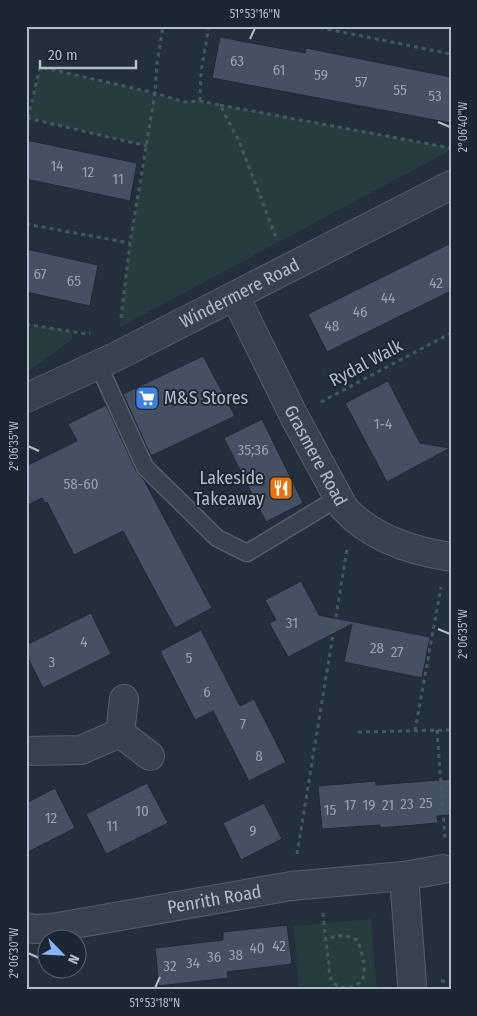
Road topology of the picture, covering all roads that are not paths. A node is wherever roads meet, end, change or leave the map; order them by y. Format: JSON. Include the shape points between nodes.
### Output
{"nodes":[{"id":1,"x":451,"y":186,"type":"edge"},
{"id":2,"x":235,"y":296,"type":"junction"},
{"id":3,"x":107,"y":360,"type":"junction"},
{"id":4,"x":26,"y":398,"type":"edge"},
{"id":5,"x":345,"y":507,"type":"junction"},
{"id":6,"x":448,"y":557,"type":"edge"},
{"id":7,"x":124,"y":699,"type":"dead end"},
{"id":8,"x":120,"y":733,"type":"junction"},
{"id":9,"x":26,"y":751,"type":"edge"},
{"id":10,"x":150,"y":756,"type":"dead end"},
{"id":11,"x":443,"y":869,"type":"dead end"},
{"id":12,"x":404,"y":876,"type":"junction"},
{"id":13,"x":26,"y":927,"type":"edge"},
{"id":14,"x":412,"y":984,"type":"dead end"}],
"edges":[{"from":1,"to":2,"type":"street","name":"Windermere Road"},
{"from":2,"to":3,"type":"street","name":"Windermere Road"},
{"from":2,"to":5,"type":"street","name":"Grasmere Road","via":[[294,416]]},
{"from":3,"to":4,"type":"street","name":"Windermere Road"},
{"from":3,"to":5,"type":"lane","via":[[145,467],[217,538],[246,553]]},
{"from":5,"to":6,"type":"street","name":"Grasmere Road","via":[[369,530],[384,538]]},
{"from":7,"to":8,"type":"street"},
{"from":8,"to":9,"type":"street","via":[[81,750]]},
{"from":8,"to":10,"type":"street"},
{"from":11,"to":12,"type":"street","name":"Penrith Road"},
{"from":12,"to":13,"type":"street","name":"Penrith Road","via":[[292,886],[52,928]]},
{"from":12,"to":14,"type":"street"}]}
